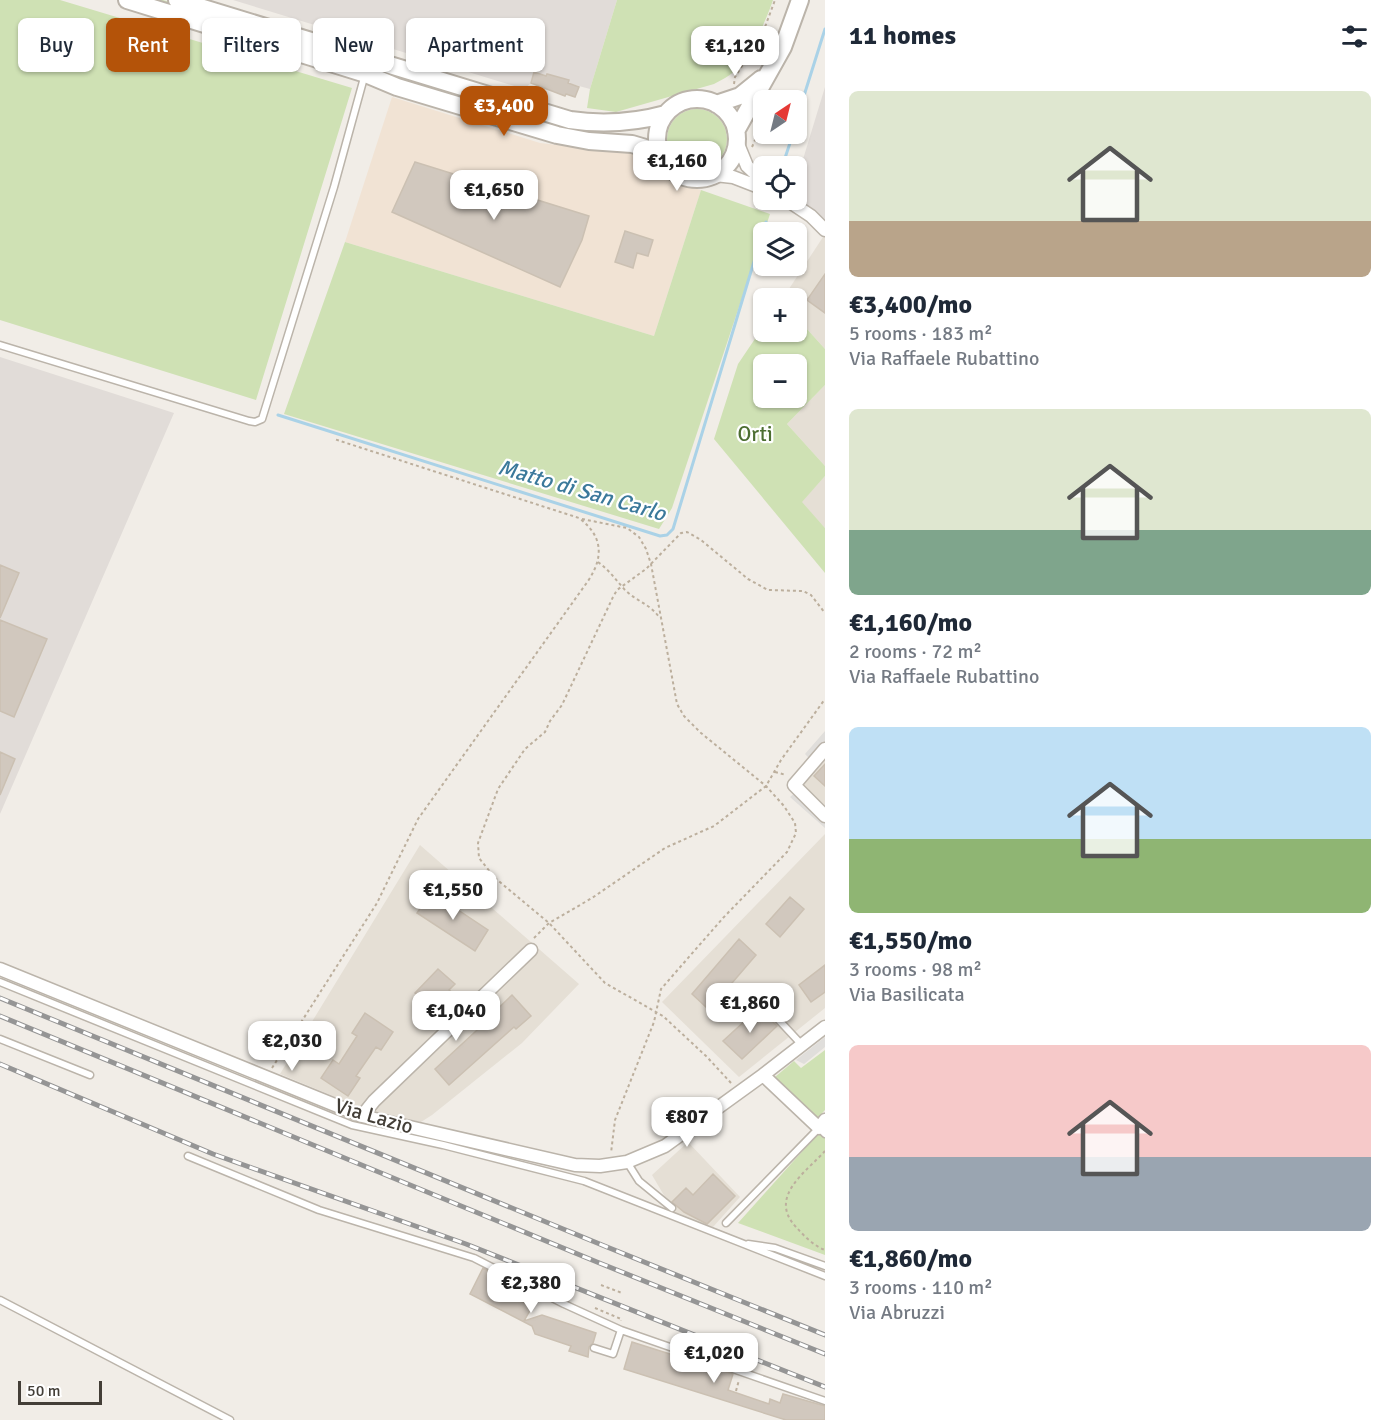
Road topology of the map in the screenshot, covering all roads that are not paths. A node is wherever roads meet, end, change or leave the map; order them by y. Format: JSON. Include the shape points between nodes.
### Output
{"nodes":[{"id":1,"x":127,"y":0,"type":"edge"},
{"id":2,"x":177,"y":0,"type":"edge"},
{"id":3,"x":800,"y":0,"type":"edge"},
{"id":4,"x":366,"y":74,"type":"junction"},
{"id":5,"x":766,"y":75,"type":"junction"},
{"id":6,"x":716,"y":104,"type":"junction"},
{"id":7,"x":666,"y":114,"type":"junction"},
{"id":8,"x":737,"y":138,"type":"junction"},
{"id":9,"x":659,"y":153,"type":"junction"},
{"id":10,"x":753,"y":172,"type":"edge"},
{"id":11,"x":715,"y":175,"type":"junction"},
{"id":12,"x":753,"y":185,"type":"edge"},
{"id":13,"x":802,"y":210,"type":"edge"},
{"id":14,"x":825,"y":230,"type":"edge"},
{"id":15,"x":0,"y":345,"type":"edge"},
{"id":16,"x":825,"y":749,"type":"edge"},
{"id":17,"x":825,"y":816,"type":"edge"},
{"id":18,"x":531,"y":950,"type":"road end"},
{"id":19,"x":0,"y":969,"type":"edge"},
{"id":20,"x":0,"y":982,"type":"edge"},
{"id":21,"x":750,"y":989,"type":"dead end"},
{"id":22,"x":825,"y":1027,"type":"edge"},
{"id":23,"x":0,"y":1039,"type":"edge"},
{"id":24,"x":802,"y":1045,"type":"junction"},
{"id":25,"x":90,"y":1075,"type":"dead end"},
{"id":26,"x":763,"y":1075,"type":"junction"},
{"id":27,"x":362,"y":1116,"type":"junction"},
{"id":28,"x":823,"y":1127,"type":"edge"},
{"id":29,"x":188,"y":1156,"type":"dead end"},
{"id":30,"x":627,"y":1162,"type":"junction"},
{"id":31,"x":672,"y":1208,"type":"dead end"},
{"id":32,"x":726,"y":1223,"type":"dead end"},
{"id":33,"x":736,"y":1242,"type":"junction"},
{"id":34,"x":825,"y":1266,"type":"edge"},
{"id":35,"x":825,"y":1276,"type":"edge"},
{"id":36,"x":0,"y":1300,"type":"edge"},
{"id":37,"x":621,"y":1330,"type":"junction"},
{"id":38,"x":594,"y":1348,"type":"dead end"},
{"id":39,"x":825,"y":1401,"type":"edge"},
{"id":40,"x":230,"y":1420,"type":"edge"}],
"edges":[{"from":1,"to":4,"type":"street"},
{"from":2,"to":7,"type":"street","via":[[570,120],[630,123]]},
{"from":3,"to":5,"type":"street","via":[[783,47]]},
{"from":4,"to":9,"type":"street","via":[[557,135],[643,146]]},
{"from":4,"to":15,"type":"lane","via":[[262,419],[249,421]]},
{"from":5,"to":6,"type":"street","via":[[740,96]]},
{"from":5,"to":8,"type":"street"},
{"from":6,"to":7,"type":"street","via":[[690,100]]},
{"from":6,"to":8,"type":"street","via":[[729,116]]},
{"from":7,"to":9,"type":"street","via":[[658,133]]},
{"from":8,"to":10,"type":"street"},
{"from":8,"to":11,"type":"street","via":[[732,158]]},
{"from":9,"to":11,"type":"street","via":[[672,170],[690,179]]},
{"from":11,"to":12,"type":"street"},
{"from":13,"to":14,"type":"street"},
{"from":16,"to":17,"type":"street","via":[[794,788]]},
{"from":18,"to":27,"type":"street"},
{"from":19,"to":27,"type":"street","name":"Via Lazio"},
{"from":20,"to":33,"type":"lane","via":[[352,1125],[584,1181]]},
{"from":21,"to":24,"type":"lane"},
{"from":22,"to":24,"type":"street","name":"Via Lazio"},
{"from":23,"to":25,"type":"lane"},
{"from":24,"to":26,"type":"street","name":"Via Lazio"},
{"from":26,"to":28,"type":"street"},
{"from":26,"to":30,"type":"street","name":"Via Lazio","via":[[665,1146]]},
{"from":27,"to":30,"type":"street","name":"Via Lazio","via":[[561,1163],[589,1166]]},
{"from":28,"to":32,"type":"lane"},
{"from":29,"to":37,"type":"lane","via":[[320,1210],[474,1258]]},
{"from":30,"to":31,"type":"lane","via":[[639,1181]]},
{"from":33,"to":34,"type":"lane","via":[[775,1248]]},
{"from":33,"to":35,"type":"lane"},
{"from":36,"to":40,"type":"lane"},
{"from":37,"to":38,"type":"lane","via":[[613,1354]]},
{"from":37,"to":39,"type":"lane"}]}
